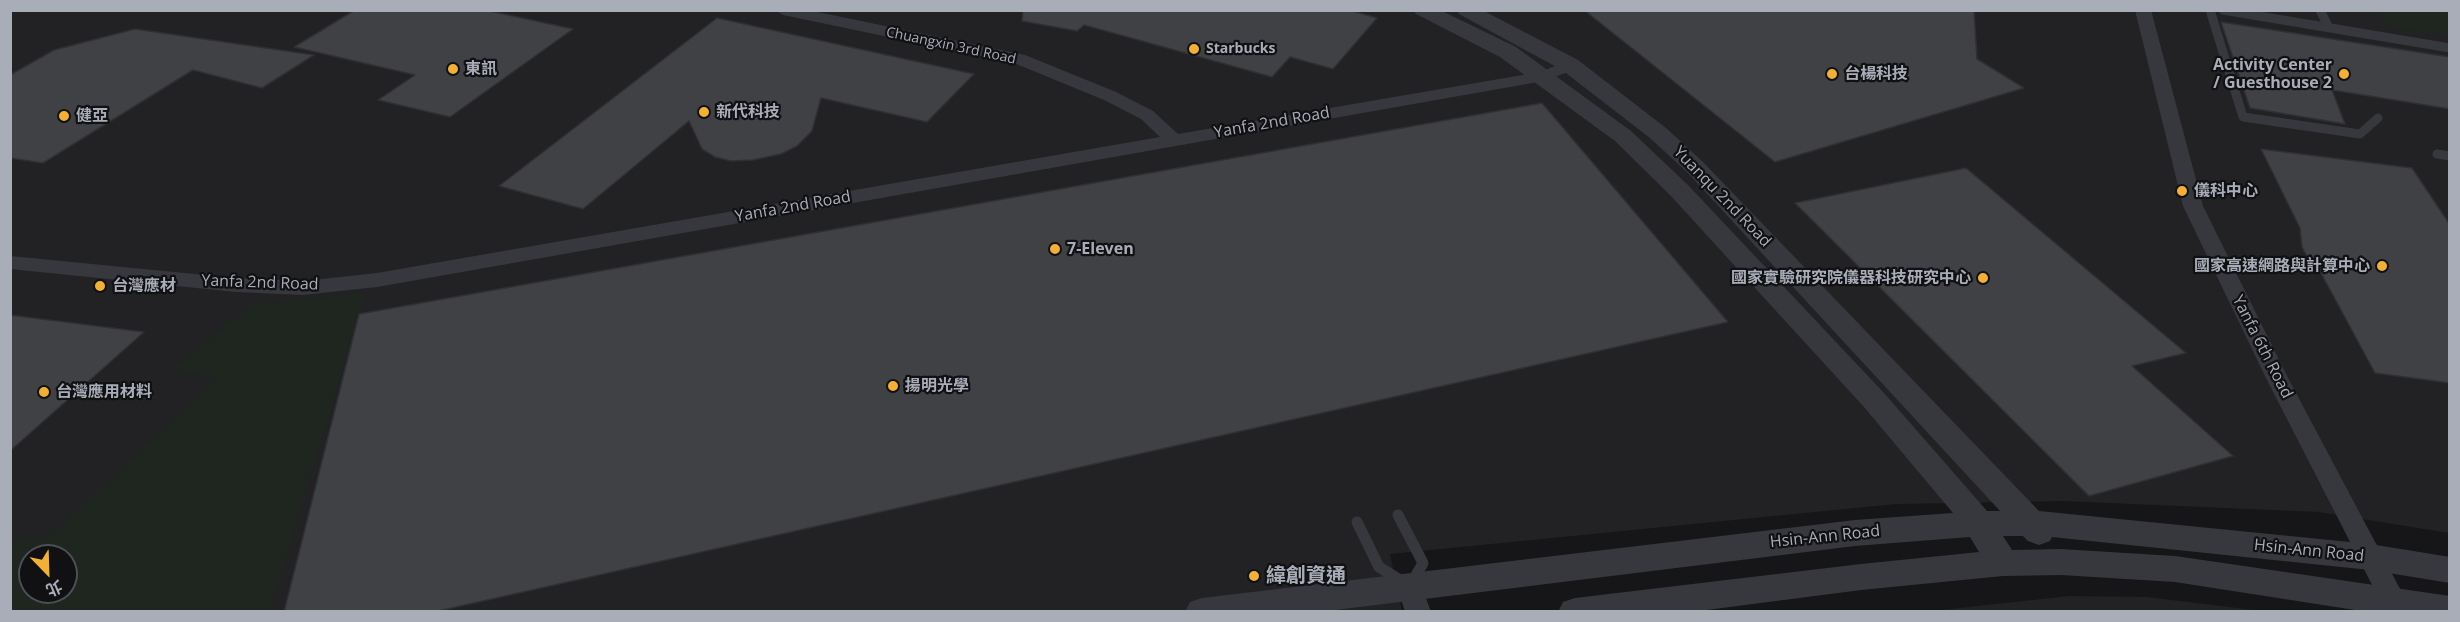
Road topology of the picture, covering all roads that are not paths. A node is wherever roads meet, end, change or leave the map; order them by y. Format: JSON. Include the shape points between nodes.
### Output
{"nodes":[{"id":1,"x":783,"y":10,"type":"edge"},
{"id":2,"x":1424,"y":10,"type":"edge"},
{"id":3,"x":1466,"y":10,"type":"edge"},
{"id":4,"x":2143,"y":10,"type":"edge"},
{"id":5,"x":2210,"y":10,"type":"edge"},
{"id":6,"x":2223,"y":10,"type":"edge"},
{"id":7,"x":2320,"y":10,"type":"edge"},
{"id":8,"x":2328,"y":26,"type":"junction"},
{"id":9,"x":2450,"y":48,"type":"edge"},
{"id":10,"x":1570,"y":65,"type":"junction"},
{"id":11,"x":1544,"y":76,"type":"junction"},
{"id":12,"x":2378,"y":118,"type":"dead end"},
{"id":13,"x":1173,"y":140,"type":"junction"},
{"id":14,"x":2437,"y":154,"type":"dead end"},
{"id":15,"x":2450,"y":156,"type":"edge"},
{"id":16,"x":10,"y":262,"type":"edge"},
{"id":17,"x":1398,"y":515,"type":"dead end"},
{"id":18,"x":1358,"y":522,"type":"dead end"},
{"id":19,"x":2032,"y":523,"type":"junction"},
{"id":20,"x":1978,"y":524,"type":"junction"},
{"id":21,"x":2370,"y":557,"type":"junction"},
{"id":22,"x":2061,"y":562,"type":"junction"},
{"id":23,"x":2003,"y":563,"type":"junction"},
{"id":24,"x":2450,"y":570,"type":"edge"},
{"id":25,"x":1414,"y":599,"type":"edge"},
{"id":26,"x":2394,"y":602,"type":"junction"},
{"id":27,"x":2450,"y":610,"type":"edge"},
{"id":28,"x":1202,"y":612,"type":"edge"},
{"id":29,"x":1575,"y":612,"type":"edge"}],
"edges":[{"from":1,"to":13,"type":"street","name":"Chuangxin 3rd Road","via":[[1019,59],[1147,115]]},
{"from":2,"to":11,"type":"street","name":"Yuanqu 2nd Road","via":[[1508,52]]},
{"from":3,"to":10,"type":"street","name":"Yuanqu 2nd Road"},
{"from":4,"to":21,"type":"street","name":"Yanfa 6th Road","via":[[2193,206]]},
{"from":5,"to":12,"type":"lane","via":[[2243,117],[2360,134]]},
{"from":6,"to":8,"type":"lane"},
{"from":7,"to":8,"type":"lane"},
{"from":8,"to":9,"type":"lane"},
{"from":10,"to":11,"type":"street","name":"Yanfa 2nd Road"},
{"from":10,"to":19,"type":"street","name":"Yuanqu 2nd Road","via":[[1658,133],[1695,168]]},
{"from":11,"to":13,"type":"street","name":"Yanfa 2nd Road"},
{"from":11,"to":20,"type":"street","name":"Yuanqu 2nd Road","via":[[1623,136],[1678,190],[1874,400]]},
{"from":13,"to":16,"type":"street","name":"Yanfa 2nd Road","via":[[366,281],[303,288]]},
{"from":14,"to":15,"type":"lane"},
{"from":17,"to":25,"type":"lane","via":[[1423,563]]},
{"from":18,"to":25,"type":"lane","via":[[1379,567]]},
{"from":19,"to":20,"type":"street","name":"Hsin-Ann Road"},
{"from":19,"to":21,"type":"street","name":"Hsin-Ann Road"},
{"from":19,"to":22,"type":"street","name":"Yuanqu 2nd Road"},
{"from":20,"to":23,"type":"street","name":"Yuanqu 2nd Road"},
{"from":20,"to":25,"type":"street","name":"Hsin-Ann Road","via":[[1855,533]]},
{"from":21,"to":24,"type":"street","name":"Hsin-Ann Road"},
{"from":21,"to":26,"type":"street","name":"Yanfa 6th Road"},
{"from":22,"to":23,"type":"street"},
{"from":22,"to":26,"type":"street","via":[[2175,569]]},
{"from":23,"to":29,"type":"street"},
{"from":25,"to":28,"type":"street","name":"Hsin-Ann Road"},
{"from":26,"to":27,"type":"street"}]}
